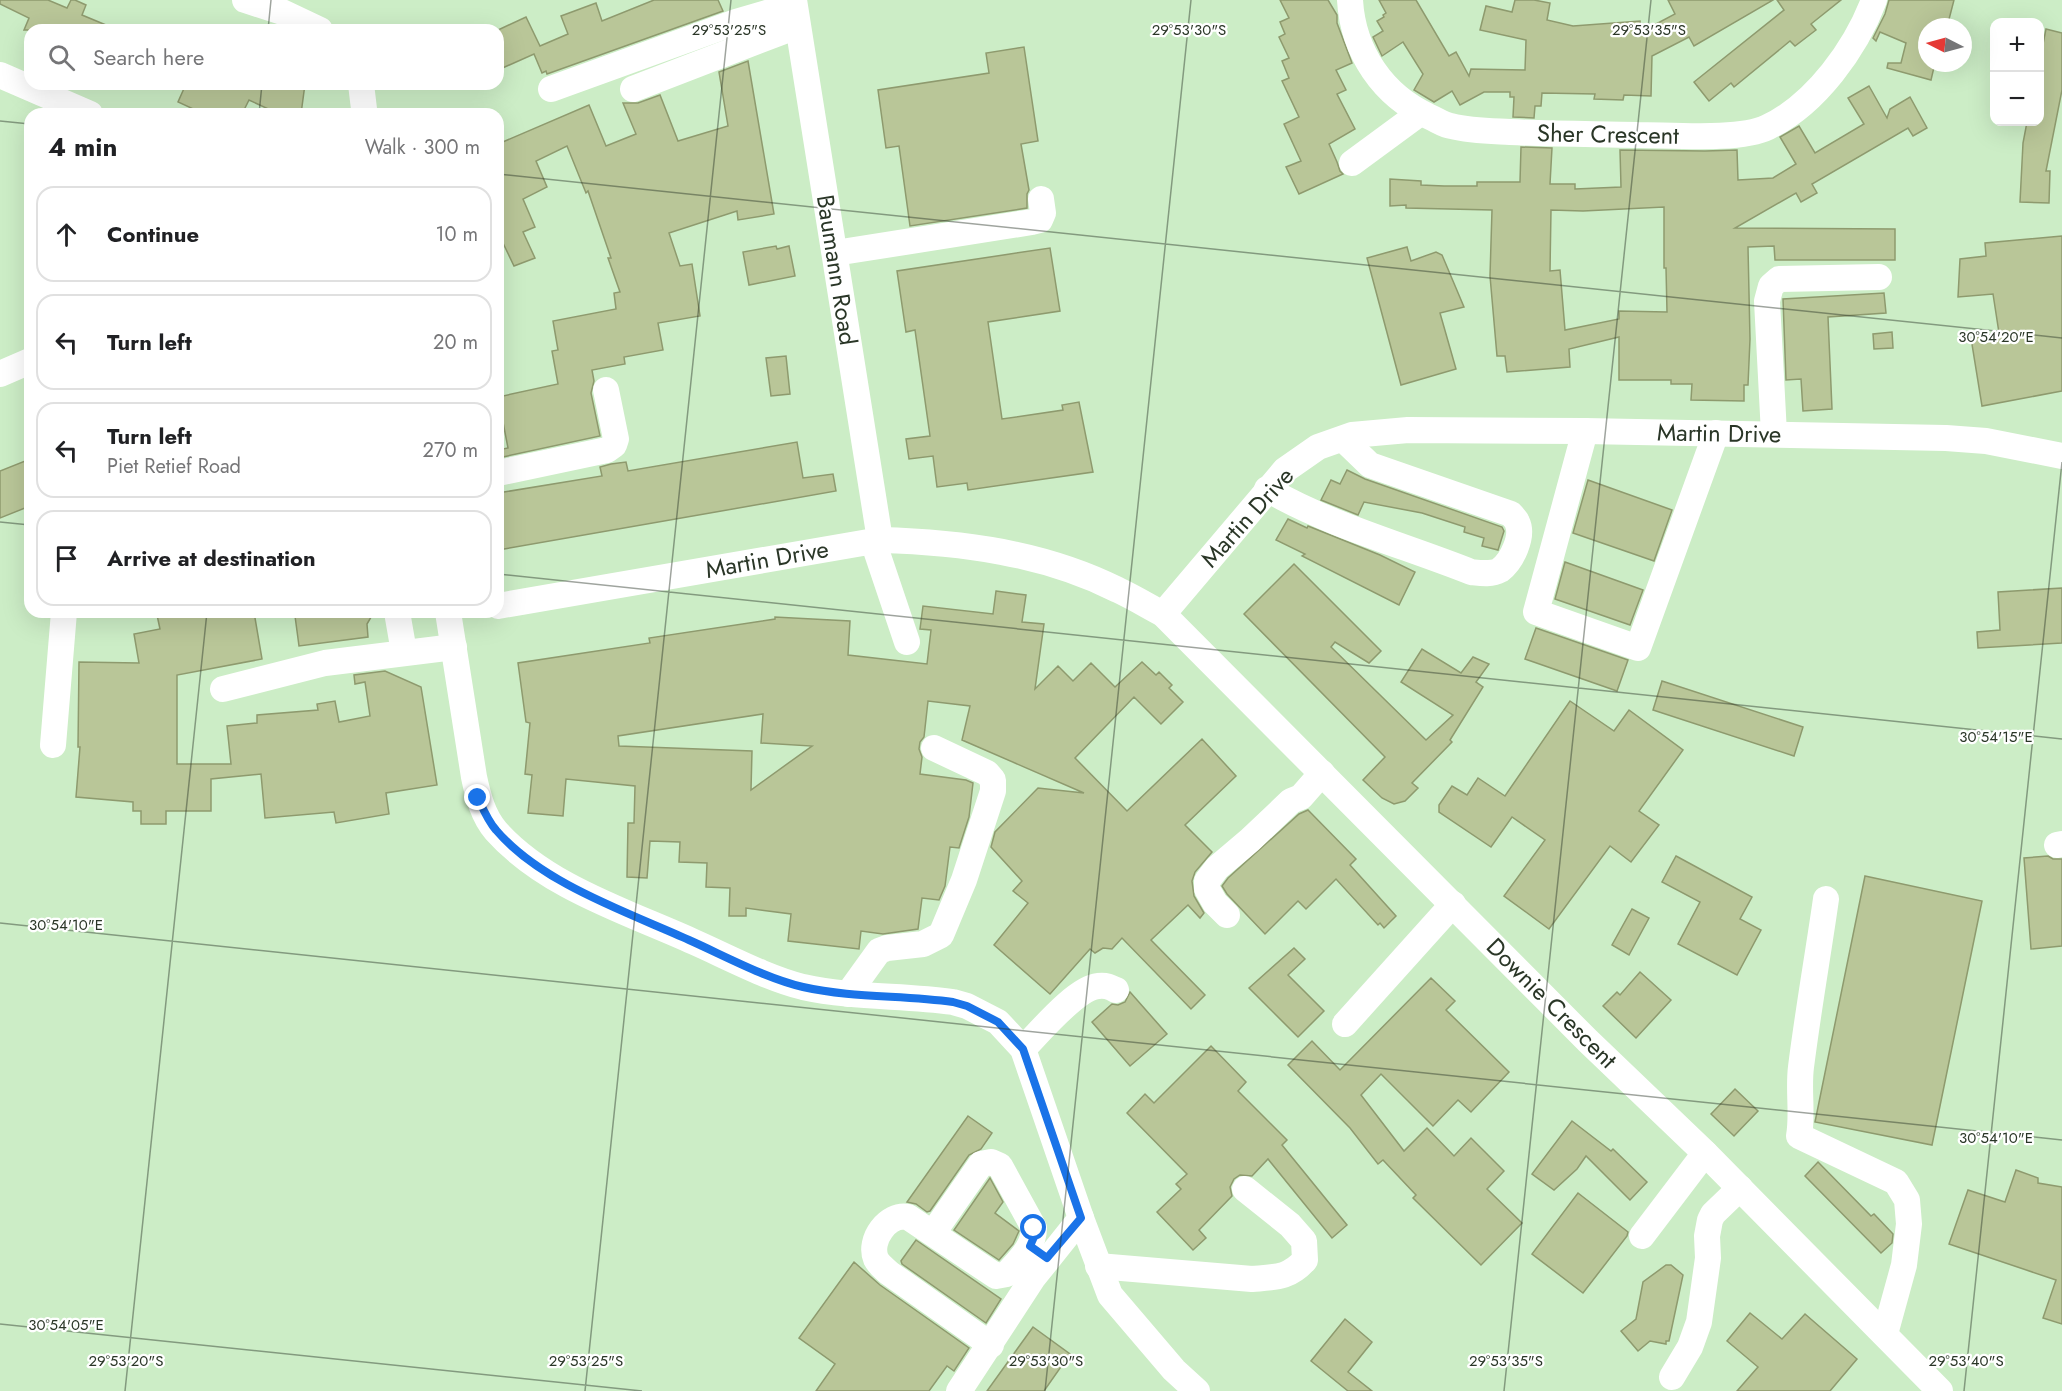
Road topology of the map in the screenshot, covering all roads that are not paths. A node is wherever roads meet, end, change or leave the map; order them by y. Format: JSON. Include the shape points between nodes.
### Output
{"nodes":[{"id":1,"x":245,"y":0,"type":"edge"},
{"id":2,"x":1350,"y":0,"type":"edge"},
{"id":3,"x":1874,"y":0,"type":"edge"},
{"id":4,"x":795,"y":10,"type":"edge"},
{"id":5,"x":307,"y":24,"type":"edge"},
{"id":6,"x":0,"y":75,"type":"edge"},
{"id":7,"x":24,"y":85,"type":"edge"},
{"id":8,"x":633,"y":88,"type":"dead end"},
{"id":9,"x":551,"y":89,"type":"dead end"},
{"id":10,"x":35,"y":90,"type":"edge"},
{"id":11,"x":361,"y":90,"type":"edge"},
{"id":12,"x":76,"y":108,"type":"edge"},
{"id":13,"x":363,"y":108,"type":"edge"},
{"id":14,"x":1420,"y":113,"type":"junction"},
{"id":15,"x":1352,"y":163,"type":"dead end"},
{"id":16,"x":1041,"y":199,"type":"dead end"},
{"id":17,"x":835,"y":253,"type":"junction"},
{"id":18,"x":1879,"y":277,"type":"dead end"},
{"id":19,"x":24,"y":364,"type":"edge"},
{"id":20,"x":0,"y":374,"type":"edge"},
{"id":21,"x":606,"y":390,"type":"dead end"},
{"id":22,"x":1585,"y":431,"type":"junction"},
{"id":23,"x":1716,"y":433,"type":"junction"},
{"id":24,"x":1774,"y":434,"type":"junction"},
{"id":25,"x":1343,"y":439,"type":"junction"},
{"id":26,"x":2062,"y":456,"type":"edge"},
{"id":27,"x":504,"y":472,"type":"edge"},
{"id":28,"x":1267,"y":489,"type":"junction"},
{"id":29,"x":876,"y":540,"type":"junction"},
{"id":30,"x":504,"y":605,"type":"edge"},
{"id":31,"x":1163,"y":614,"type":"junction"},
{"id":32,"x":63,"y":618,"type":"edge"},
{"id":33,"x":398,"y":618,"type":"edge"},
{"id":34,"x":453,"y":618,"type":"edge"},
{"id":35,"x":907,"y":642,"type":"dead end"},
{"id":36,"x":454,"y":647,"type":"junction"},
{"id":37,"x":404,"y":652,"type":"junction"},
{"id":38,"x":223,"y":688,"type":"dead end"},
{"id":39,"x":53,"y":745,"type":"dead end"},
{"id":40,"x":934,"y":748,"type":"dead end"},
{"id":41,"x":1322,"y":772,"type":"junction"},
{"id":42,"x":1826,"y":899,"type":"dead end"},
{"id":43,"x":1453,"y":904,"type":"junction"},
{"id":44,"x":1227,"y":915,"type":"dead end"},
{"id":45,"x":1116,"y":990,"type":"dead end"},
{"id":46,"x":848,"y":994,"type":"junction"},
{"id":47,"x":1345,"y":1024,"type":"dead end"},
{"id":48,"x":1023,"y":1049,"type":"junction"},
{"id":49,"x":1705,"y":1153,"type":"junction"},
{"id":50,"x":1740,"y":1188,"type":"junction"},
{"id":51,"x":1245,"y":1189,"type":"dead end"},
{"id":52,"x":1081,"y":1218,"type":"junction"},
{"id":53,"x":933,"y":1233,"type":"junction"},
{"id":54,"x":1642,"y":1236,"type":"dead end"},
{"id":55,"x":1039,"y":1252,"type":"junction"},
{"id":56,"x":1098,"y":1266,"type":"junction"},
{"id":57,"x":1884,"y":1334,"type":"junction"},
{"id":58,"x":991,"y":1345,"type":"junction"},
{"id":59,"x":1672,"y":1377,"type":"dead end"},
{"id":60,"x":1192,"y":1389,"type":"edge"},
{"id":61,"x":959,"y":1391,"type":"edge"},
{"id":62,"x":1940,"y":1391,"type":"edge"}],
"edges":[{"from":1,"to":5,"type":"street"},
{"from":2,"to":14,"type":"street","name":"Sher Crescent","via":[[1368,64],[1383,85]]},
{"from":3,"to":14,"type":"street","name":"Sher Crescent","via":[[1867,19],[1828,80],[1802,105],[1768,127],[1741,135],[1471,130],[1449,126]]},
{"from":4,"to":8,"type":"street"},
{"from":4,"to":9,"type":"street","via":[[736,22]]},
{"from":4,"to":17,"type":"street","name":"Baumann Road"},
{"from":6,"to":7,"type":"street"},
{"from":10,"to":12,"type":"street"},
{"from":11,"to":13,"type":"street"},
{"from":14,"to":15,"type":"street"},
{"from":16,"to":17,"type":"street","via":[[1040,220]]},
{"from":17,"to":29,"type":"street","name":"Baumann Road"},
{"from":18,"to":24,"type":"street","via":[[1779,279],[1772,286],[1767,301]]},
{"from":19,"to":20,"type":"street"},
{"from":21,"to":27,"type":"street","via":[[614,445],[607,450]]},
{"from":22,"to":23,"type":"street","name":"Martin Drive"},
{"from":22,"to":23,"type":"street","via":[[1536,612],[1638,648]]},
{"from":22,"to":25,"type":"street","name":"Martin Drive","via":[[1408,430]]},
{"from":23,"to":24,"type":"street","name":"Martin Drive"},
{"from":24,"to":26,"type":"street","name":"Martin Drive","via":[[1947,438],[1986,441]]},
{"from":25,"to":28,"type":"street","name":"Martin Drive","via":[[1318,447],[1285,470]]},
{"from":25,"to":28,"type":"street","via":[[1370,465],[1511,514],[1519,533],[1510,560],[1492,573],[1471,572],[1334,521]]},
{"from":28,"to":31,"type":"street","name":"Martin Drive"},
{"from":29,"to":30,"type":"street","name":"Martin Drive"},
{"from":29,"to":31,"type":"street","name":"Martin Drive","via":[[997,550],[1117,589]]},
{"from":29,"to":35,"type":"street","name":"Baumann Road"},
{"from":31,"to":41,"type":"street","name":"Downie Crescent"},
{"from":32,"to":39,"type":"street"},
{"from":33,"to":37,"type":"street"},
{"from":34,"to":36,"type":"street"},
{"from":36,"to":37,"type":"street"},
{"from":36,"to":46,"type":"street","via":[[478,798],[495,829],[510,844],[568,885],[630,915],[801,986]]},
{"from":37,"to":38,"type":"street","via":[[325,663]]},
{"from":40,"to":46,"type":"street","via":[[987,772],[993,780],[964,880],[941,935],[923,944],[879,951]]},
{"from":41,"to":43,"type":"street","name":"Downie Crescent"},
{"from":41,"to":44,"type":"street","via":[[1301,797],[1291,801],[1207,880],[1207,889]]},
{"from":42,"to":57,"type":"street","via":[[1801,1069],[1799,1136],[1896,1182],[1907,1200],[1909,1224],[1904,1265]]},
{"from":43,"to":47,"type":"street"},
{"from":43,"to":49,"type":"street","name":"Downie Crescent"},
{"from":45,"to":48,"type":"street","via":[[1107,985],[1086,989]]},
{"from":46,"to":48,"type":"street","via":[[929,999],[967,1006],[998,1022]]},
{"from":48,"to":52,"type":"street"},
{"from":49,"to":50,"type":"street","name":"Downie Crescent"},
{"from":49,"to":54,"type":"street"},
{"from":50,"to":57,"type":"street","name":"Downie Crescent"},
{"from":50,"to":59,"type":"street","via":[[1710,1220],[1699,1322]]},
{"from":51,"to":56,"type":"street","via":[[1304,1241],[1305,1260],[1295,1271],[1275,1278],[1252,1279]]},
{"from":52,"to":55,"type":"street"},
{"from":52,"to":56,"type":"street"},
{"from":53,"to":55,"type":"street","via":[[996,1275],[1007,1274]]},
{"from":53,"to":55,"type":"street","via":[[981,1164],[991,1162],[1000,1166],[1034,1228]]},
{"from":53,"to":58,"type":"street","via":[[908,1217],[893,1218],[877,1240],[878,1262]]},
{"from":55,"to":58,"type":"street"},
{"from":56,"to":60,"type":"street","via":[[1110,1295]]},
{"from":57,"to":62,"type":"street","name":"Downie Crescent"},
{"from":58,"to":61,"type":"street"}]}
